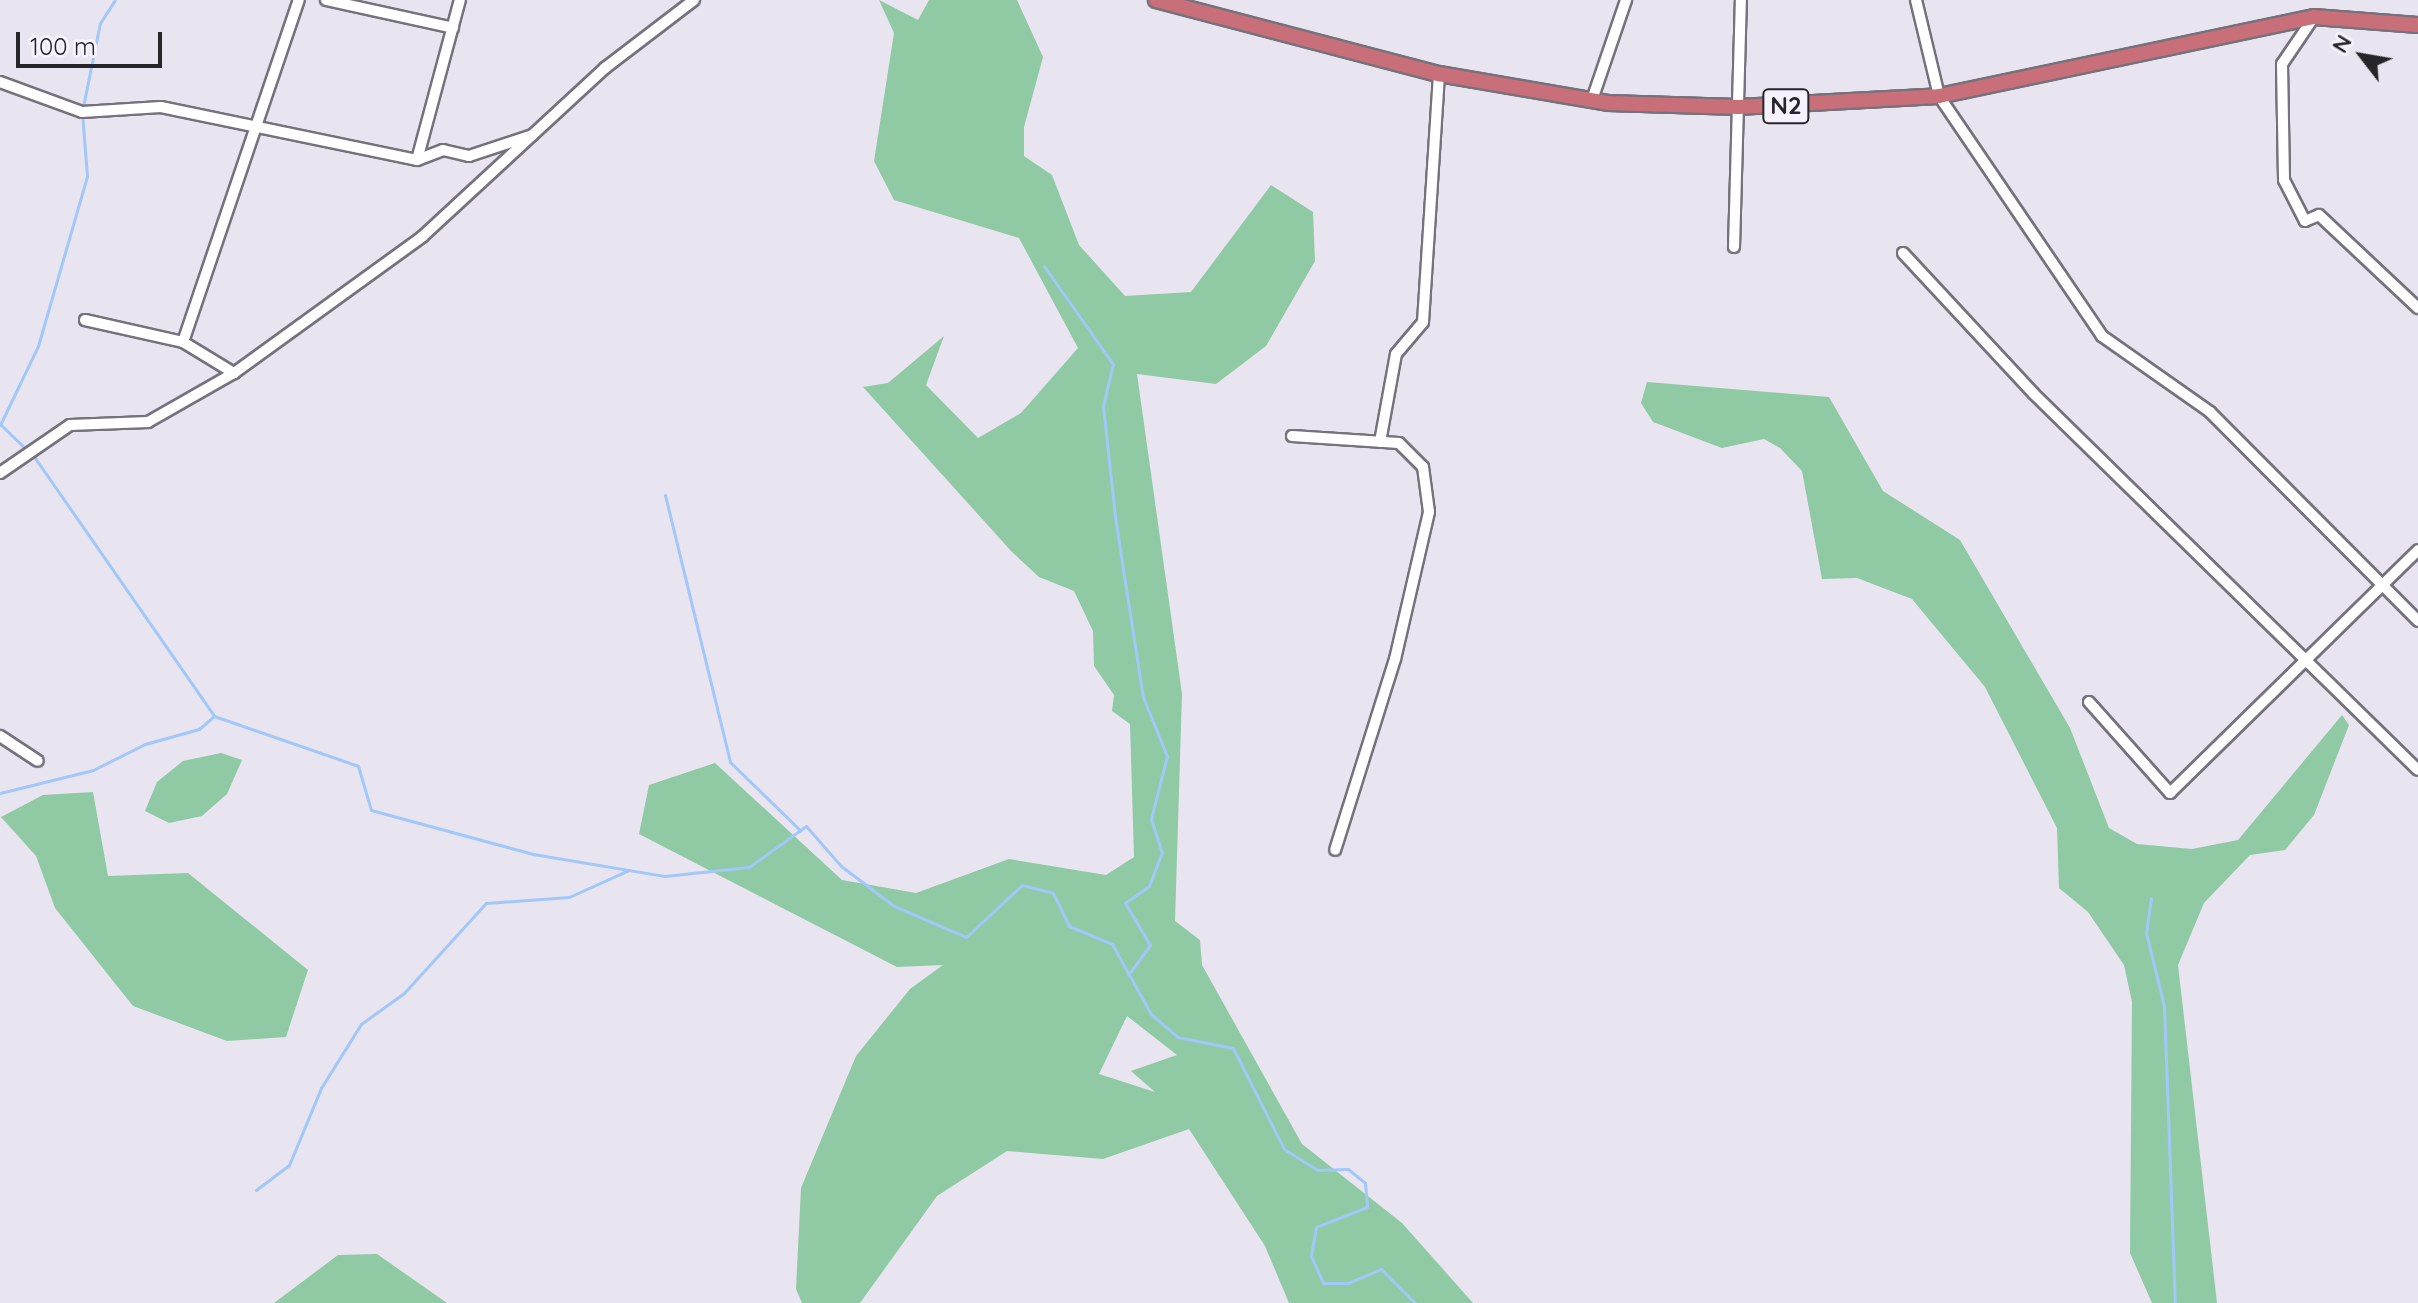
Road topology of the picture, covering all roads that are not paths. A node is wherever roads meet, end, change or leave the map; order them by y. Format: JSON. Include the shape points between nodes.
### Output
{"nodes":[{"id":1,"x":299,"y":0,"type":"edge"},
{"id":2,"x":326,"y":0,"type":"edge"},
{"id":3,"x":460,"y":0,"type":"edge"},
{"id":4,"x":694,"y":0,"type":"edge"},
{"id":5,"x":1156,"y":0,"type":"edge"},
{"id":6,"x":1626,"y":0,"type":"edge"},
{"id":7,"x":1741,"y":0,"type":"edge"},
{"id":8,"x":1916,"y":0,"type":"edge"},
{"id":9,"x":1192,"y":4,"type":"edge"},
{"id":10,"x":2314,"y":17,"type":"junction"},
{"id":11,"x":2418,"y":25,"type":"edge"},
{"id":12,"x":453,"y":28,"type":"junction"},
{"id":13,"x":1439,"y":74,"type":"junction"},
{"id":14,"x":0,"y":82,"type":"edge"},
{"id":15,"x":1939,"y":96,"type":"junction"},
{"id":16,"x":1592,"y":100,"type":"junction"},
{"id":17,"x":1738,"y":107,"type":"junction"},
{"id":18,"x":252,"y":124,"type":"junction"},
{"id":19,"x":540,"y":132,"type":"junction"},
{"id":20,"x":417,"y":160,"type":"junction"},
{"id":21,"x":1734,"y":247,"type":"dead end"},
{"id":22,"x":1903,"y":253,"type":"dead end"},
{"id":23,"x":2418,"y":308,"type":"edge"},
{"id":24,"x":85,"y":320,"type":"dead end"},
{"id":25,"x":183,"y":342,"type":"junction"},
{"id":26,"x":234,"y":373,"type":"junction"},
{"id":27,"x":1292,"y":436,"type":"dead end"},
{"id":28,"x":1380,"y":442,"type":"junction"},
{"id":29,"x":0,"y":473,"type":"edge"},
{"id":30,"x":2418,"y":550,"type":"edge"},
{"id":31,"x":2381,"y":586,"type":"junction"},
{"id":32,"x":2418,"y":621,"type":"edge"},
{"id":33,"x":2304,"y":660,"type":"junction"},
{"id":34,"x":2089,"y":702,"type":"dead end"},
{"id":35,"x":0,"y":736,"type":"edge"},
{"id":36,"x":38,"y":761,"type":"dead end"},
{"id":37,"x":2418,"y":770,"type":"edge"},
{"id":38,"x":1335,"y":850,"type":"dead end"}],
"edges":[{"from":1,"to":18,"type":"street"},
{"from":2,"to":12,"type":"street"},
{"from":3,"to":12,"type":"street"},
{"from":4,"to":19,"type":"street","via":[[605,68]]},
{"from":5,"to":9,"type":"highway","number":"N2"},
{"from":6,"to":16,"type":"street"},
{"from":7,"to":17,"type":"street"},
{"from":8,"to":15,"type":"street"},
{"from":9,"to":13,"type":"highway","number":"N2"},
{"from":10,"to":11,"type":"highway","number":"N2"},
{"from":10,"to":15,"type":"highway","number":"N2"},
{"from":10,"to":23,"type":"street","via":[[2282,64],[2284,180],[2305,221],[2319,215]]},
{"from":12,"to":20,"type":"street"},
{"from":13,"to":16,"type":"highway","number":"N2"},
{"from":13,"to":28,"type":"street","via":[[1423,322],[1396,354]]},
{"from":14,"to":18,"type":"street","via":[[82,112],[161,107]]},
{"from":15,"to":17,"type":"highway","number":"N2"},
{"from":15,"to":31,"type":"street","via":[[2102,336],[2210,412]]},
{"from":16,"to":17,"type":"highway","number":"N2"},
{"from":17,"to":21,"type":"street"},
{"from":18,"to":20,"type":"street"},
{"from":18,"to":25,"type":"street"},
{"from":19,"to":20,"type":"street","via":[[469,156],[443,150]]},
{"from":19,"to":26,"type":"street","via":[[423,236]]},
{"from":22,"to":33,"type":"street"},
{"from":24,"to":25,"type":"street"},
{"from":25,"to":26,"type":"street"},
{"from":26,"to":29,"type":"street","via":[[148,422],[70,425]]},
{"from":27,"to":28,"type":"street"},
{"from":28,"to":38,"type":"street","via":[[1399,443],[1423,467],[1429,512],[1395,659]]},
{"from":30,"to":31,"type":"street"},
{"from":31,"to":32,"type":"street"},
{"from":31,"to":33,"type":"street"},
{"from":33,"to":34,"type":"street","via":[[2170,793]]},
{"from":33,"to":37,"type":"street"},
{"from":35,"to":36,"type":"street"}]}
